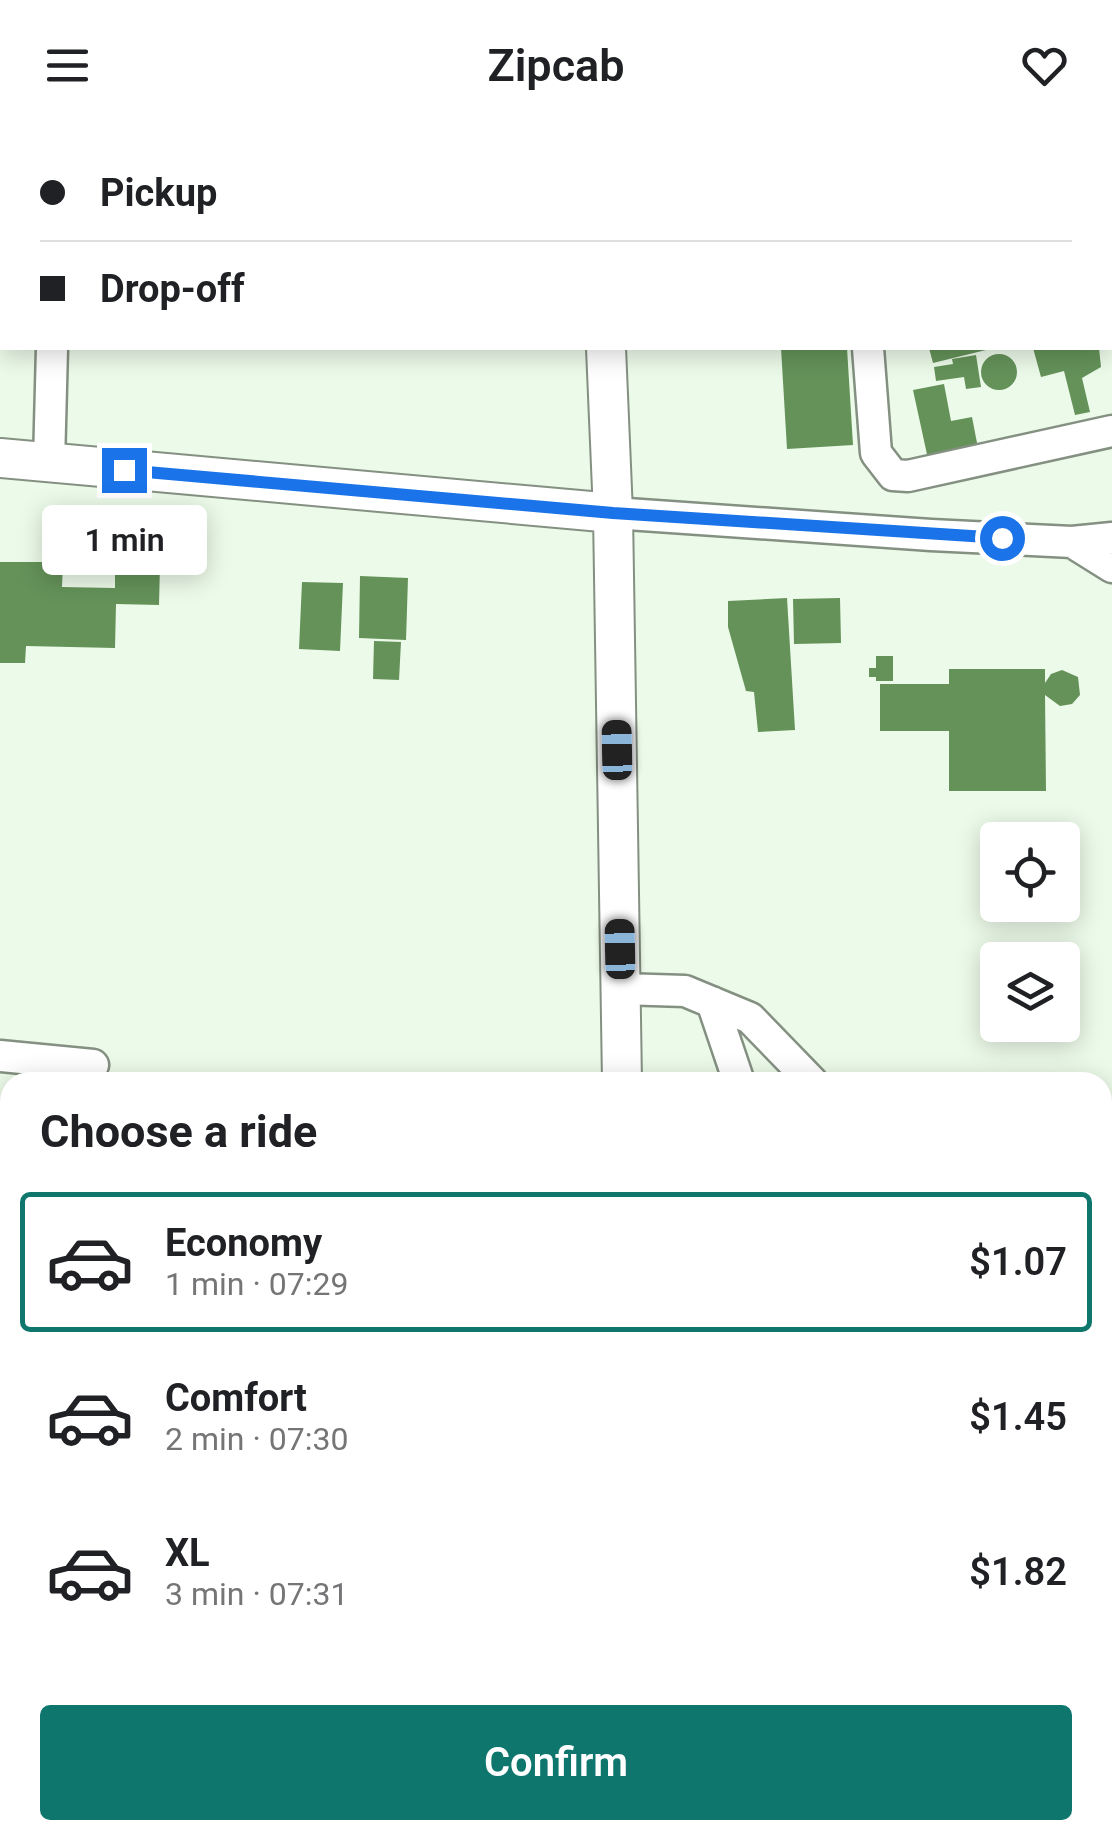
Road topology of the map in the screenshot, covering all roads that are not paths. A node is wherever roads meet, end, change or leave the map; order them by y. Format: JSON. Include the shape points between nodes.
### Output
{"nodes":[{"id":1,"x":52,"y":350,"type":"edge"},
{"id":2,"x":606,"y":350,"type":"edge"},
{"id":3,"x":868,"y":350,"type":"edge"},
{"id":4,"x":1112,"y":431,"type":"edge"},
{"id":5,"x":0,"y":458,"type":"edge"},
{"id":6,"x":49,"y":463,"type":"junction"},
{"id":7,"x":613,"y":513,"type":"junction"},
{"id":8,"x":1112,"y":538,"type":"edge"},
{"id":9,"x":1072,"y":542,"type":"junction"},
{"id":10,"x":1112,"y":567,"type":"edge"},
{"id":11,"x":621,"y":988,"type":"junction"},
{"id":12,"x":712,"y":1002,"type":"junction"},
{"id":13,"x":0,"y":1056,"type":"edge"},
{"id":14,"x":94,"y":1065,"type":"dead end"},
{"id":15,"x":622,"y":1072,"type":"edge"},
{"id":16,"x":736,"y":1072,"type":"edge"},
{"id":17,"x":802,"y":1072,"type":"edge"}],
"edges":[{"from":1,"to":6,"type":"street"},
{"from":2,"to":7,"type":"main road"},
{"from":3,"to":4,"type":"street","via":[[876,453],[892,475]]},
{"from":5,"to":6,"type":"main road"},
{"from":6,"to":7,"type":"main road"},
{"from":7,"to":9,"type":"street"},
{"from":7,"to":11,"type":"main road"},
{"from":8,"to":9,"type":"street"},
{"from":9,"to":10,"type":"street"},
{"from":11,"to":12,"type":"street","via":[[685,991]]},
{"from":11,"to":15,"type":"main road"},
{"from":12,"to":16,"type":"street"},
{"from":12,"to":17,"type":"street","via":[[750,1018]]},
{"from":13,"to":14,"type":"street"}]}
